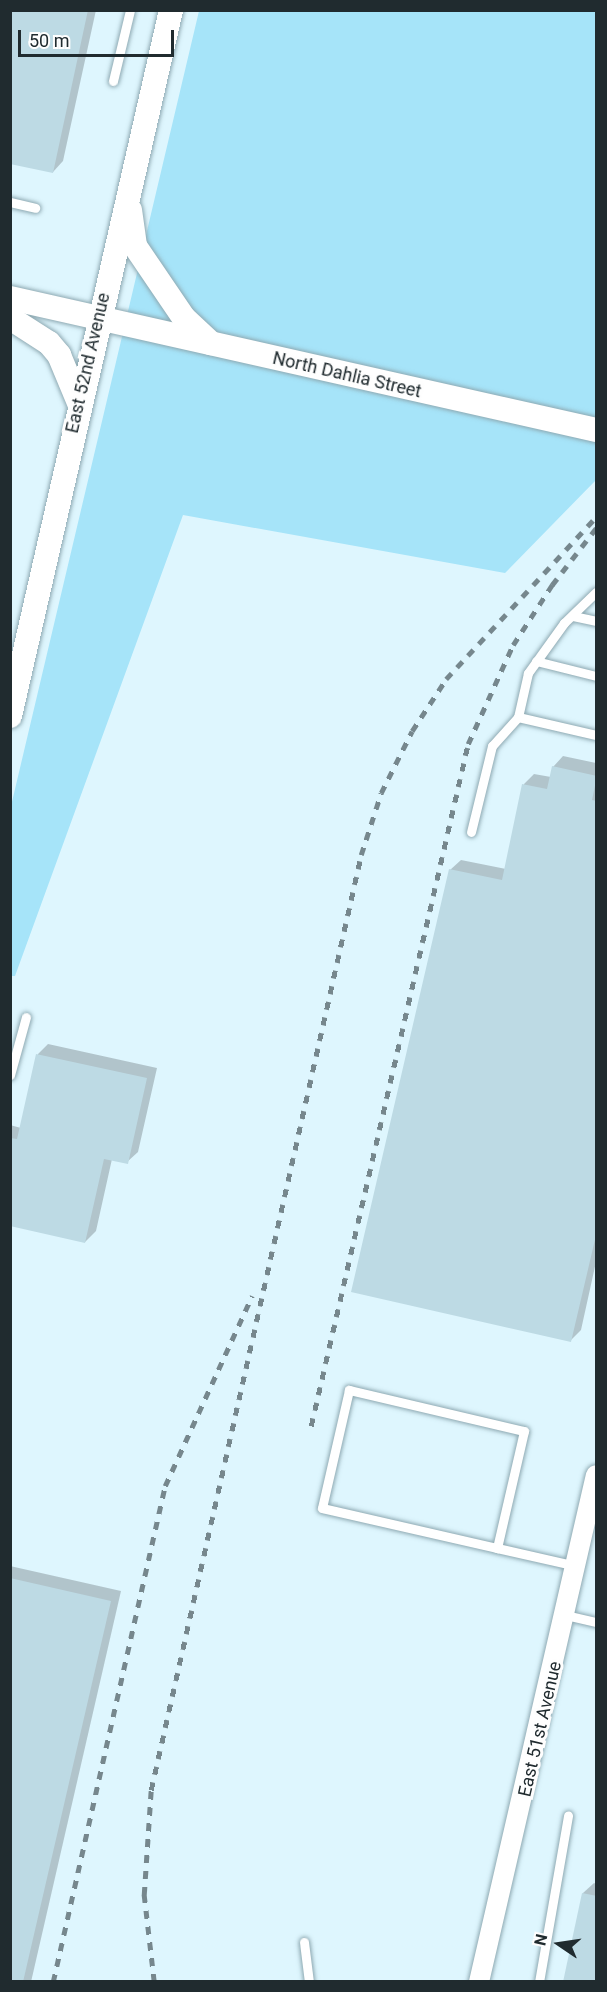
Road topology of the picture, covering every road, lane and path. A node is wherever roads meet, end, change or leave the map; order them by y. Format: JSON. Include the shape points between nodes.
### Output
{"nodes":[{"id":1,"x":130,"y":10,"type":"edge"},
{"id":2,"x":171,"y":10,"type":"edge"},
{"id":3,"x":112,"y":81,"type":"dead end"},
{"id":4,"x":131,"y":178,"type":"junction"},
{"id":5,"x":10,"y":202,"type":"edge"},
{"id":6,"x":35,"y":208,"type":"dead end"},
{"id":7,"x":10,"y":298,"type":"edge"},
{"id":8,"x":10,"y":318,"type":"edge"},
{"id":9,"x":98,"y":318,"type":"junction"},
{"id":10,"x":212,"y":345,"type":"junction"},
{"id":11,"x":79,"y":403,"type":"junction"},
{"id":12,"x":597,"y":430,"type":"edge"},
{"id":13,"x":597,"y":592,"type":"edge"},
{"id":14,"x":573,"y":616,"type":"junction"},
{"id":15,"x":597,"y":621,"type":"edge"},
{"id":16,"x":536,"y":662,"type":"junction"},
{"id":17,"x":597,"y":676,"type":"edge"},
{"id":18,"x":10,"y":716,"type":"edge"},
{"id":19,"x":518,"y":717,"type":"junction"},
{"id":20,"x":597,"y":735,"type":"edge"},
{"id":21,"x":471,"y":832,"type":"dead end"},
{"id":22,"x":26,"y":1017,"type":"dead end"},
{"id":23,"x":10,"y":1075,"type":"edge"},
{"id":24,"x":597,"y":1475,"type":"edge"},
{"id":25,"x":497,"y":1548,"type":"junction"},
{"id":26,"x":576,"y":1566,"type":"junction"},
{"id":27,"x":565,"y":1615,"type":"junction"},
{"id":28,"x":597,"y":1622,"type":"edge"},
{"id":29,"x":568,"y":1816,"type":"dead end"},
{"id":30,"x":304,"y":1942,"type":"dead end"},
{"id":31,"x":309,"y":1982,"type":"edge"},
{"id":32,"x":479,"y":1982,"type":"edge"},
{"id":33,"x":539,"y":1982,"type":"edge"}],
"edges":[{"from":1,"to":3,"type":"lane"},
{"from":2,"to":4,"type":"street","name":"East 52nd Avenue"},
{"from":4,"to":9,"type":"street","name":"East 52nd Avenue"},
{"from":4,"to":10,"type":"street","via":[[130,230],[135,246],[184,318]]},
{"from":5,"to":6,"type":"lane"},
{"from":7,"to":9,"type":"street","name":"North Dahlia Street"},
{"from":8,"to":11,"type":"street","via":[[49,343],[59,355]]},
{"from":9,"to":10,"type":"street","name":"North Dahlia Street"},
{"from":9,"to":11,"type":"street","name":"East 52nd Avenue"},
{"from":10,"to":12,"type":"street","name":"North Dahlia Street"},
{"from":11,"to":18,"type":"street","name":"East 52nd Avenue"},
{"from":13,"to":14,"type":"lane"},
{"from":14,"to":15,"type":"lane"},
{"from":14,"to":16,"type":"lane"},
{"from":16,"to":17,"type":"lane"},
{"from":16,"to":19,"type":"lane","via":[[528,673]]},
{"from":19,"to":20,"type":"lane"},
{"from":19,"to":21,"type":"lane","via":[[492,746]]},
{"from":22,"to":23,"type":"lane"},
{"from":24,"to":26,"type":"street","name":"East 51st Avenue"},
{"from":25,"to":25,"type":"lane","via":[[524,1431],[349,1390],[322,1508]]},
{"from":25,"to":26,"type":"lane"},
{"from":26,"to":27,"type":"street","name":"East 51st Avenue"},
{"from":27,"to":28,"type":"lane"},
{"from":27,"to":32,"type":"street","name":"East 51st Avenue"},
{"from":29,"to":33,"type":"lane"},
{"from":30,"to":31,"type":"lane"}]}
